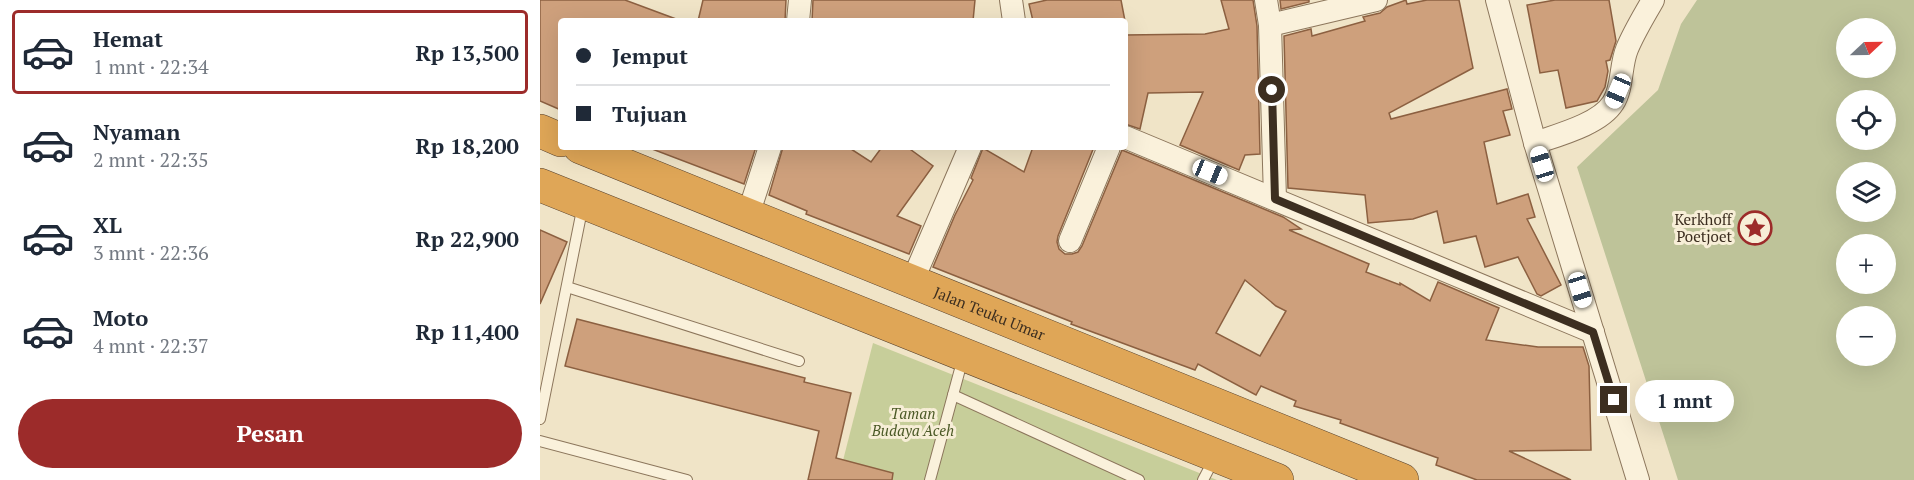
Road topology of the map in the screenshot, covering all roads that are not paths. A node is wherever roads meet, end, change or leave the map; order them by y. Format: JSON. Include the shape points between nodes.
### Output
{"nodes":[{"id":1,"x":800,"y":0,"type":"edge"},
{"id":2,"x":1011,"y":0,"type":"edge"},
{"id":3,"x":1266,"y":0,"type":"edge"},
{"id":4,"x":1376,"y":0,"type":"edge"},
{"id":5,"x":1497,"y":0,"type":"edge"},
{"id":6,"x":1653,"y":0,"type":"edge"},
{"id":7,"x":798,"y":18,"type":"edge"},
{"id":8,"x":1014,"y":18,"type":"edge"},
{"id":9,"x":1270,"y":25,"type":"junction"},
{"id":10,"x":540,"y":131,"type":"edge"},
{"id":11,"x":1128,"y":138,"type":"edge"},
{"id":12,"x":558,"y":139,"type":"edge"},
{"id":13,"x":1535,"y":143,"type":"junction"},
{"id":14,"x":587,"y":150,"type":"edge"},
{"id":15,"x":769,"y":150,"type":"edge"},
{"id":16,"x":969,"y":150,"type":"edge"},
{"id":17,"x":1108,"y":150,"type":"edge"},
{"id":18,"x":540,"y":185,"type":"edge"},
{"id":19,"x":1275,"y":199,"type":"junction"},
{"id":20,"x":584,"y":202,"type":"junction"},
{"id":21,"x":747,"y":215,"type":"junction"},
{"id":22,"x":1070,"y":241,"type":"dead end"},
{"id":23,"x":912,"y":282,"type":"junction"},
{"id":24,"x":567,"y":286,"type":"junction"},
{"id":25,"x":1593,"y":332,"type":"junction"},
{"id":26,"x":964,"y":355,"type":"junction"},
{"id":27,"x":799,"y":361,"type":"dead end"},
{"id":28,"x":953,"y":395,"type":"junction"},
{"id":29,"x":540,"y":419,"type":"edge"},
{"id":30,"x":540,"y":441,"type":"edge"},
{"id":31,"x":1210,"y":468,"type":"edge"},
{"id":32,"x":687,"y":480,"type":"edge"},
{"id":33,"x":930,"y":480,"type":"edge"},
{"id":34,"x":1140,"y":480,"type":"edge"},
{"id":35,"x":1277,"y":480,"type":"edge"},
{"id":36,"x":1402,"y":480,"type":"edge"},
{"id":37,"x":1638,"y":480,"type":"edge"}],
"edges":[{"from":1,"to":7,"type":"street"},
{"from":2,"to":8,"type":"street"},
{"from":3,"to":9,"type":"street"},
{"from":4,"to":9,"type":"street"},
{"from":5,"to":13,"type":"street"},
{"from":6,"to":13,"type":"street","via":[[1627,50],[1613,104],[1581,126]]},
{"from":9,"to":19,"type":"street"},
{"from":10,"to":12,"type":"highway"},
{"from":11,"to":19,"type":"street"},
{"from":13,"to":25,"type":"street"},
{"from":14,"to":21,"type":"highway","name":"Jalan Teuku Umar"},
{"from":15,"to":21,"type":"street"},
{"from":16,"to":23,"type":"street"},
{"from":17,"to":22,"type":"street"},
{"from":18,"to":20,"type":"highway"},
{"from":19,"to":25,"type":"street"},
{"from":20,"to":24,"type":"lane"},
{"from":20,"to":26,"type":"highway"},
{"from":21,"to":23,"type":"highway","name":"Jalan Teuku Umar"},
{"from":23,"to":36,"type":"highway","name":"Jalan Teuku Umar"},
{"from":24,"to":27,"type":"lane"},
{"from":24,"to":29,"type":"lane"},
{"from":25,"to":37,"type":"street"},
{"from":26,"to":28,"type":"lane"},
{"from":26,"to":31,"type":"highway"},
{"from":28,"to":33,"type":"lane"},
{"from":28,"to":34,"type":"lane"},
{"from":30,"to":32,"type":"lane"},
{"from":31,"to":35,"type":"highway"}]}
